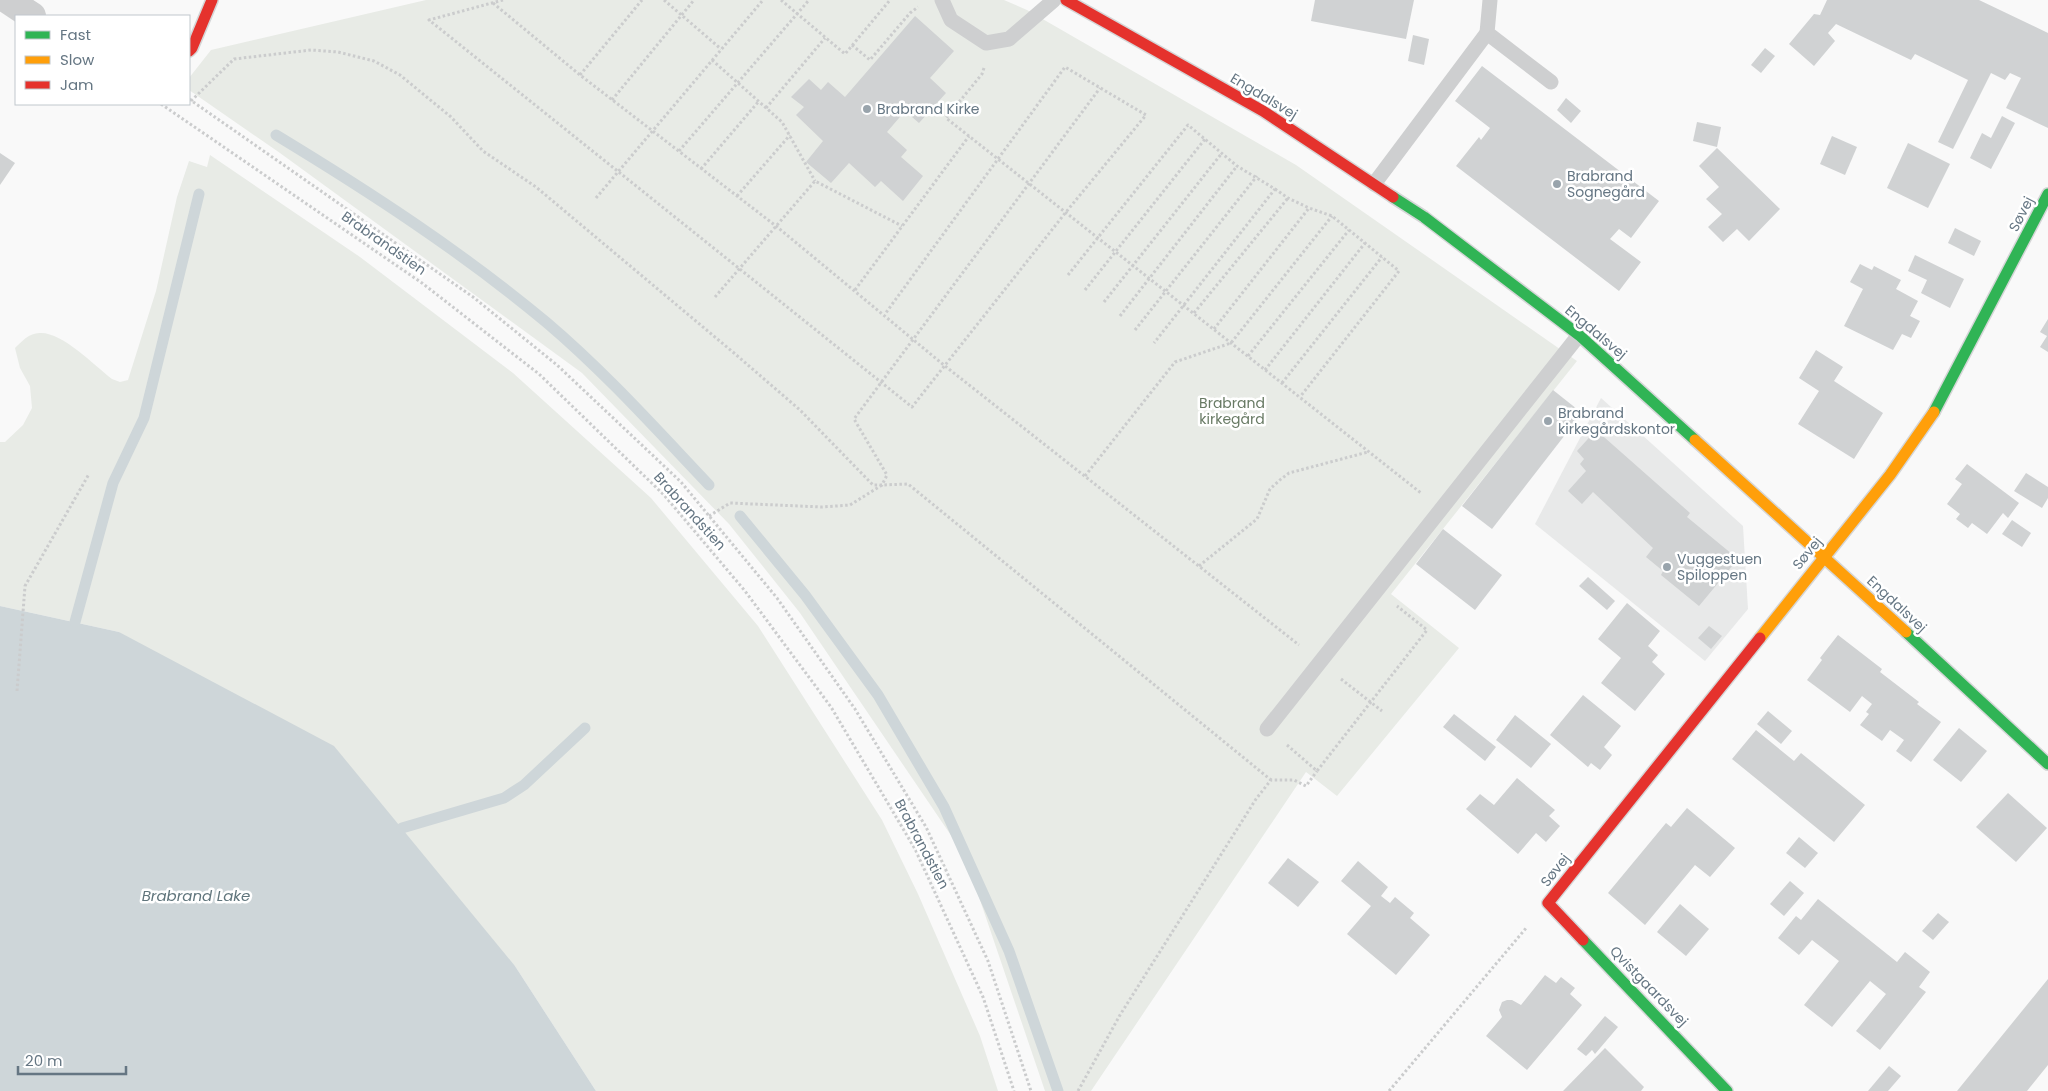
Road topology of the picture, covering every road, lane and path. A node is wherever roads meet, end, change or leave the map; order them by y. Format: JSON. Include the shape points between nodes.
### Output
{"nodes":[{"id":1,"x":8,"y":0,"type":"edge"},
{"id":2,"x":212,"y":0,"type":"edge"},
{"id":3,"x":503,"y":0,"type":"edge"},
{"id":4,"x":642,"y":0,"type":"edge"},
{"id":5,"x":664,"y":0,"type":"edge"},
{"id":6,"x":694,"y":0,"type":"edge"},
{"id":7,"x":763,"y":0,"type":"edge"},
{"id":8,"x":781,"y":0,"type":"edge"},
{"id":9,"x":809,"y":0,"type":"edge"},
{"id":10,"x":890,"y":0,"type":"edge"},
{"id":11,"x":942,"y":0,"type":"edge"},
{"id":12,"x":1054,"y":0,"type":"edge"},
{"id":13,"x":1066,"y":0,"type":"edge"},
{"id":14,"x":1490,"y":0,"type":"edge"},
{"id":15,"x":492,"y":3,"type":"junction"},
{"id":16,"x":910,"y":13,"type":"dead end"},
{"id":17,"x":797,"y":14,"type":"junction"},
{"id":18,"x":30,"y":15,"type":"edge"},
{"id":19,"x":682,"y":15,"type":"junction"},
{"id":20,"x":1487,"y":33,"type":"junction"},
{"id":21,"x":825,"y":38,"type":"junction"},
{"id":22,"x":852,"y":45,"type":"junction"},
{"id":23,"x":722,"y":48,"type":"junction"},
{"id":24,"x":190,"y":50,"type":"edge"},
{"id":25,"x":712,"y":60,"type":"junction"},
{"id":26,"x":982,"y":74,"type":"dead end"},
{"id":27,"x":580,"y":76,"type":"junction"},
{"id":28,"x":1552,"y":82,"type":"dead end"},
{"id":29,"x":738,"y":83,"type":"junction"},
{"id":30,"x":1100,"y":88,"type":"junction"},
{"id":31,"x":190,"y":100,"type":"edge"},
{"id":32,"x":612,"y":100,"type":"junction"},
{"id":33,"x":759,"y":101,"type":"junction"},
{"id":34,"x":162,"y":105,"type":"edge"},
{"id":35,"x":766,"y":108,"type":"junction"},
{"id":36,"x":651,"y":131,"type":"junction"},
{"id":37,"x":790,"y":135,"type":"junction"},
{"id":38,"x":969,"y":136,"type":"junction"},
{"id":39,"x":1205,"y":139,"type":"junction"},
{"id":40,"x":678,"y":151,"type":"junction"},
{"id":41,"x":1222,"y":153,"type":"junction"},
{"id":42,"x":998,"y":159,"type":"junction"},
{"id":43,"x":1237,"y":166,"type":"junction"},
{"id":44,"x":701,"y":169,"type":"junction"},
{"id":45,"x":618,"y":172,"type":"junction"},
{"id":46,"x":1257,"y":176,"type":"junction"},
{"id":47,"x":815,"y":181,"type":"junction"},
{"id":48,"x":1029,"y":184,"type":"junction"},
{"id":49,"x":1374,"y":184,"type":"junction"},
{"id":50,"x":1275,"y":189,"type":"junction"},
{"id":51,"x":2048,"y":194,"type":"edge"},
{"id":52,"x":738,"y":196,"type":"junction"},
{"id":53,"x":596,"y":198,"type":"dead end"},
{"id":54,"x":1288,"y":198,"type":"junction"},
{"id":55,"x":1309,"y":208,"type":"junction"},
{"id":56,"x":1066,"y":212,"type":"junction"},
{"id":57,"x":1332,"y":216,"type":"junction"},
{"id":58,"x":776,"y":226,"type":"junction"},
{"id":59,"x":902,"y":226,"type":"junction"},
{"id":60,"x":1349,"y":230,"type":"junction"},
{"id":61,"x":1098,"y":238,"type":"junction"},
{"id":62,"x":1365,"y":243,"type":"junction"},
{"id":63,"x":1116,"y":252,"type":"junction"},
{"id":64,"x":1382,"y":257,"type":"junction"},
{"id":65,"x":1133,"y":265,"type":"junction"},
{"id":66,"x":739,"y":269,"type":"junction"},
{"id":67,"x":1068,"y":275,"type":"dead end"},
{"id":68,"x":1150,"y":278,"type":"junction"},
{"id":69,"x":854,"y":290,"type":"junction"},
{"id":70,"x":1085,"y":290,"type":"dead end"},
{"id":71,"x":1166,"y":291,"type":"junction"},
{"id":72,"x":715,"y":297,"type":"dead end"},
{"id":73,"x":1104,"y":302,"type":"dead end"},
{"id":74,"x":1184,"y":305,"type":"junction"},
{"id":75,"x":885,"y":314,"type":"junction"},
{"id":76,"x":1194,"y":314,"type":"junction"},
{"id":77,"x":1120,"y":316,"type":"dead end"},
{"id":78,"x":1135,"y":330,"type":"dead end"},
{"id":79,"x":1214,"y":330,"type":"junction"},
{"id":80,"x":1579,"y":335,"type":"junction"},
{"id":81,"x":914,"y":338,"type":"junction"},
{"id":82,"x":1154,"y":343,"type":"dead end"},
{"id":83,"x":1231,"y":343,"type":"junction"},
{"id":84,"x":1248,"y":356,"type":"junction"},
{"id":85,"x":945,"y":366,"type":"junction"},
{"id":86,"x":1265,"y":370,"type":"junction"},
{"id":87,"x":881,"y":383,"type":"junction"},
{"id":88,"x":1282,"y":383,"type":"junction"},
{"id":89,"x":1300,"y":397,"type":"junction"},
{"id":90,"x":1369,"y":452,"type":"junction"},
{"id":91,"x":89,"y":474,"type":"dead end"},
{"id":92,"x":1085,"y":476,"type":"junction"},
{"id":93,"x":882,"y":485,"type":"junction"},
{"id":94,"x":1441,"y":509,"type":"junction"},
{"id":95,"x":709,"y":516,"type":"junction"},
{"id":96,"x":1824,"y":556,"type":"junction"},
{"id":97,"x":1199,"y":566,"type":"junction"},
{"id":98,"x":1378,"y":590,"type":"junction"},
{"id":99,"x":1320,"y":662,"type":"junction"},
{"id":100,"x":17,"y":691,"type":"dead end"},
{"id":101,"x":1370,"y":702,"type":"junction"},
{"id":102,"x":1382,"y":711,"type":"dead end"},
{"id":103,"x":1267,"y":729,"type":"joint"},
{"id":104,"x":2048,"y":764,"type":"edge"},
{"id":105,"x":1317,"y":770,"type":"junction"},
{"id":106,"x":1271,"y":780,"type":"junction"},
{"id":107,"x":1548,"y":903,"type":"junction"},
{"id":108,"x":1014,"y":1091,"type":"edge"},
{"id":109,"x":1031,"y":1091,"type":"edge"},
{"id":110,"x":1078,"y":1091,"type":"edge"},
{"id":111,"x":1389,"y":1091,"type":"edge"},
{"id":112,"x":1727,"y":1091,"type":"edge"}],
"edges":[{"from":1,"to":18,"type":"street"},
{"from":2,"to":24,"type":"street"},
{"from":3,"to":15,"type":"path"},
{"from":4,"to":27,"type":"path"},
{"from":5,"to":19,"type":"path"},
{"from":6,"to":19,"type":"path"},
{"from":7,"to":23,"type":"path"},
{"from":8,"to":17,"type":"path"},
{"from":9,"to":17,"type":"path"},
{"from":10,"to":22,"type":"path"},
{"from":11,"to":12,"type":"lane","via":[[951,20],[986,43],[1009,39]]},
{"from":13,"to":49,"type":"street","name":"Engdalsvej","via":[[1263,111]]},
{"from":14,"to":20,"type":"lane"},
{"from":15,"to":27,"type":"path"},
{"from":15,"to":45,"type":"path","via":[[428,20]]},
{"from":16,"to":22,"type":"path","via":[[870,60]]},
{"from":17,"to":21,"type":"path"},
{"from":17,"to":29,"type":"path"},
{"from":19,"to":23,"type":"path"},
{"from":19,"to":32,"type":"path"},
{"from":20,"to":28,"type":"lane"},
{"from":20,"to":49,"type":"lane"},
{"from":21,"to":22,"type":"path","via":[[845,54]]},
{"from":21,"to":35,"type":"path"},
{"from":23,"to":25,"type":"path"},
{"from":25,"to":29,"type":"path"},
{"from":25,"to":36,"type":"path"},
{"from":26,"to":38,"type":"path","via":[[946,118]]},
{"from":27,"to":32,"type":"path"},
{"from":29,"to":33,"type":"path"},
{"from":29,"to":40,"type":"path"},
{"from":30,"to":42,"type":"path","via":[[1065,67]]},
{"from":30,"to":48,"type":"path"},
{"from":30,"to":56,"type":"path","via":[[1146,116]]},
{"from":31,"to":93,"type":"path","via":[[234,59],[311,50],[338,52],[374,61],[400,75],[451,117],[483,151],[536,187],[800,410],[873,485]]},
{"from":31,"to":95,"type":"path","via":[[473,297],[557,365],[681,482]]},
{"from":32,"to":36,"type":"path"},
{"from":33,"to":35,"type":"path"},
{"from":33,"to":44,"type":"path"},
{"from":34,"to":108,"type":"path","name":"Brabrandstien","via":[[438,296],[539,374],[664,495],[745,591],[830,707],[915,849],[984,997]]},
{"from":35,"to":37,"type":"path","via":[[782,122]]},
{"from":36,"to":40,"type":"path"},
{"from":36,"to":45,"type":"path"},
{"from":37,"to":47,"type":"path"},
{"from":37,"to":52,"type":"path"},
{"from":38,"to":42,"type":"path"},
{"from":38,"to":59,"type":"path"},
{"from":39,"to":41,"type":"path"},
{"from":39,"to":61,"type":"path","via":[[1188,125]]},
{"from":39,"to":63,"type":"path"},
{"from":40,"to":44,"type":"path"},
{"from":41,"to":43,"type":"path"},
{"from":41,"to":65,"type":"path"},
{"from":42,"to":48,"type":"path"},
{"from":42,"to":75,"type":"path"},
{"from":43,"to":46,"type":"path"},
{"from":43,"to":68,"type":"path"},
{"from":44,"to":52,"type":"path"},
{"from":45,"to":53,"type":"path"},
{"from":45,"to":66,"type":"path"},
{"from":46,"to":50,"type":"path"},
{"from":46,"to":71,"type":"path"},
{"from":47,"to":58,"type":"path"},
{"from":47,"to":59,"type":"path"},
{"from":48,"to":56,"type":"path"},
{"from":48,"to":81,"type":"path"},
{"from":49,"to":80,"type":"street","name":"Engdalsvej","via":[[1424,217]]},
{"from":50,"to":54,"type":"path"},
{"from":50,"to":74,"type":"path"},
{"from":51,"to":96,"type":"street","name":"Søvej","via":[[1936,409],[1890,474]]},
{"from":52,"to":58,"type":"path"},
{"from":54,"to":55,"type":"path"},
{"from":54,"to":76,"type":"path"},
{"from":55,"to":57,"type":"path"},
{"from":55,"to":79,"type":"path"},
{"from":56,"to":61,"type":"path"},
{"from":56,"to":85,"type":"path"},
{"from":57,"to":60,"type":"path"},
{"from":57,"to":83,"type":"path"},
{"from":58,"to":66,"type":"path"},
{"from":58,"to":69,"type":"path"},
{"from":59,"to":69,"type":"path"},
{"from":60,"to":62,"type":"path"},
{"from":60,"to":84,"type":"path"},
{"from":61,"to":63,"type":"path"},
{"from":61,"to":67,"type":"path"},
{"from":62,"to":64,"type":"path"},
{"from":62,"to":86,"type":"path"},
{"from":63,"to":65,"type":"path"},
{"from":63,"to":70,"type":"path"},
{"from":64,"to":88,"type":"path"},
{"from":64,"to":89,"type":"path","via":[[1399,271]]},
{"from":65,"to":68,"type":"path"},
{"from":65,"to":73,"type":"path"},
{"from":66,"to":72,"type":"path"},
{"from":66,"to":87,"type":"path"},
{"from":68,"to":71,"type":"path"},
{"from":68,"to":77,"type":"path"},
{"from":69,"to":75,"type":"path"},
{"from":71,"to":74,"type":"path"},
{"from":71,"to":78,"type":"path"},
{"from":74,"to":76,"type":"path"},
{"from":74,"to":82,"type":"path"},
{"from":75,"to":81,"type":"path"},
{"from":76,"to":79,"type":"path"},
{"from":79,"to":83,"type":"path"},
{"from":80,"to":94,"type":"lane"},
{"from":80,"to":96,"type":"street","name":"Engdalsvej"},
{"from":81,"to":85,"type":"path"},
{"from":81,"to":87,"type":"path"},
{"from":83,"to":84,"type":"path"},
{"from":83,"to":92,"type":"path","via":[[1175,362]]},
{"from":84,"to":86,"type":"path"},
{"from":85,"to":87,"type":"path","via":[[912,407]]},
{"from":85,"to":92,"type":"path"},
{"from":86,"to":88,"type":"path"},
{"from":87,"to":93,"type":"path","via":[[854,419],[887,475]]},
{"from":88,"to":89,"type":"path"},
{"from":89,"to":90,"type":"path"},
{"from":90,"to":94,"type":"path"},
{"from":90,"to":97,"type":"path","via":[[1280,478],[1270,489],[1257,519]]},
{"from":91,"to":100,"type":"path","via":[[26,586]]},
{"from":92,"to":97,"type":"path"},
{"from":93,"to":95,"type":"path","via":[[850,505],[730,503]]},
{"from":93,"to":106,"type":"path","via":[[908,484]]},
{"from":94,"to":98,"type":"lane"},
{"from":95,"to":109,"type":"path","via":[[777,598],[855,709],[926,827],[988,961]]},
{"from":96,"to":104,"type":"street","name":"Engdalsvej"},
{"from":96,"to":107,"type":"street","name":"Søvej"},
{"from":97,"to":99,"type":"path"},
{"from":98,"to":99,"type":"lane"},
{"from":98,"to":101,"type":"path","via":[[1427,630]]},
{"from":99,"to":101,"type":"path"},
{"from":99,"to":103,"type":"lane"},
{"from":101,"to":102,"type":"path"},
{"from":101,"to":105,"type":"path"},
{"from":103,"to":105,"type":"path"},
{"from":105,"to":106,"type":"path","via":[[1306,786],[1294,780]]},
{"from":106,"to":110,"type":"path","via":[[1120,1015]]},
{"from":107,"to":111,"type":"path"},
{"from":107,"to":112,"type":"street","name":"Qvistgaardsvej"}]}
